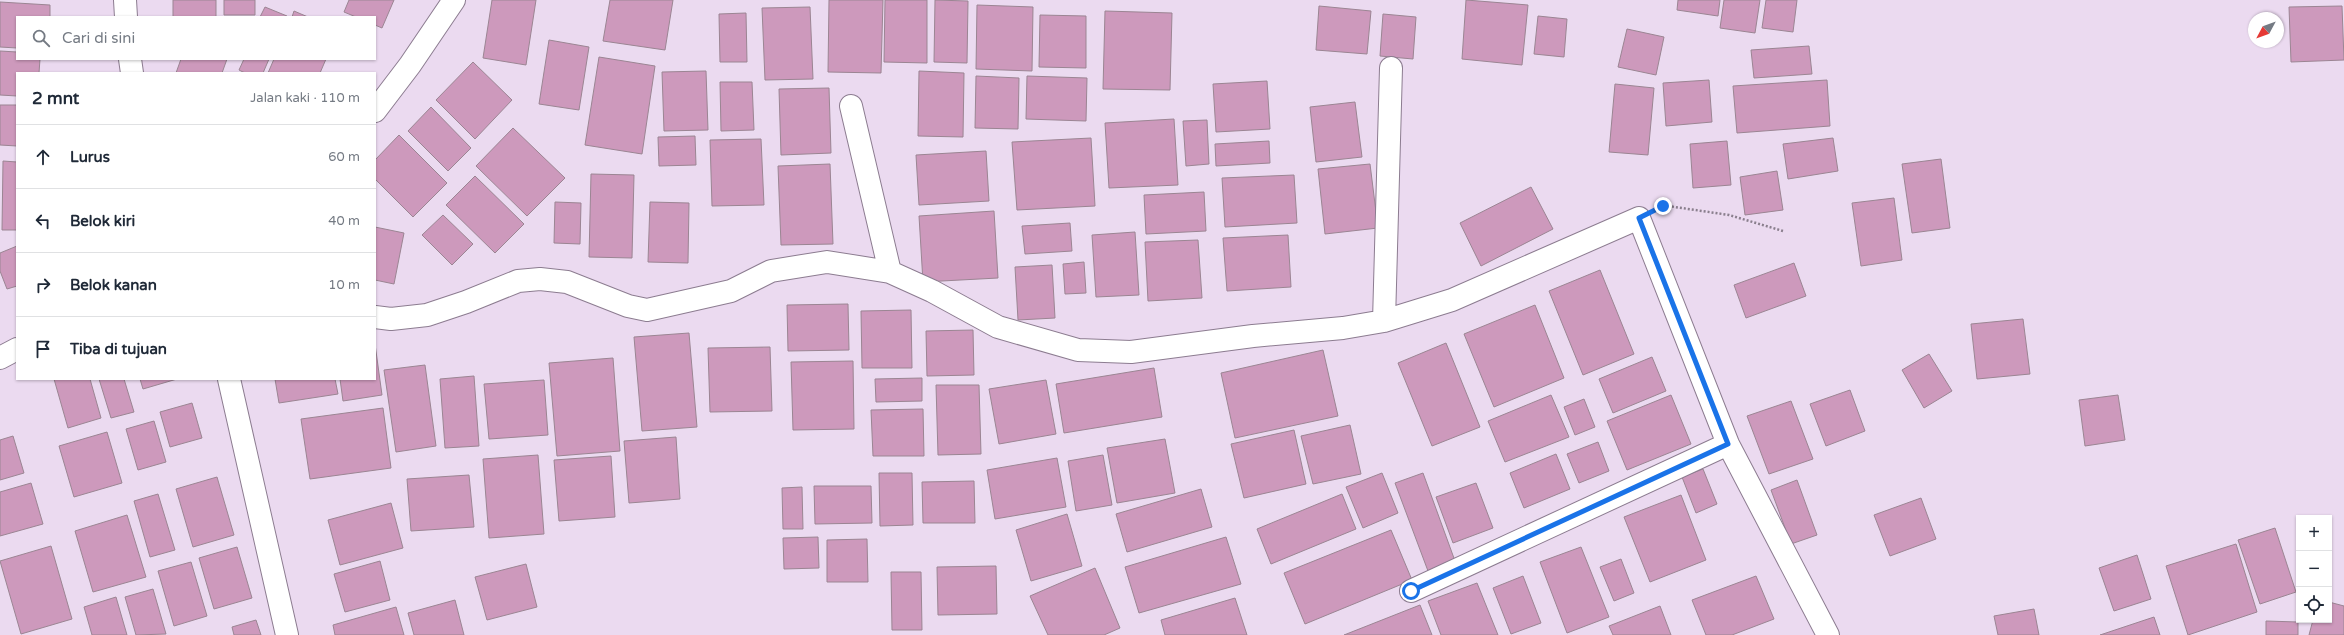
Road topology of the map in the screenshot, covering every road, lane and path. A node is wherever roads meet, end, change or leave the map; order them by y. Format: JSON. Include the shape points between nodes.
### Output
{"nodes":[{"id":1,"x":125,"y":0,"type":"edge"},
{"id":2,"x":454,"y":0,"type":"edge"},
{"id":3,"x":126,"y":16,"type":"edge"},
{"id":4,"x":130,"y":60,"type":"edge"},
{"id":5,"x":1391,"y":68,"type":"dead end"},
{"id":6,"x":132,"y":72,"type":"edge"},
{"id":7,"x":851,"y":106,"type":"dead end"},
{"id":8,"x":376,"y":110,"type":"edge"},
{"id":9,"x":1639,"y":218,"type":"junction"},
{"id":10,"x":1783,"y":230,"type":"dead end"},
{"id":11,"x":890,"y":272,"type":"junction"},
{"id":12,"x":376,"y":317,"type":"edge"},
{"id":13,"x":1384,"y":321,"type":"junction"},
{"id":14,"x":16,"y":350,"type":"edge"},
{"id":15,"x":0,"y":358,"type":"edge"},
{"id":16,"x":229,"y":380,"type":"edge"},
{"id":17,"x":1728,"y":444,"type":"junction"},
{"id":18,"x":1411,"y":591,"type":"dead end"},
{"id":19,"x":287,"y":635,"type":"edge"},
{"id":20,"x":1828,"y":635,"type":"edge"}],
"edges":[{"from":1,"to":3,"type":"street"},
{"from":2,"to":8,"type":"street"},
{"from":4,"to":6,"type":"street"},
{"from":5,"to":13,"type":"street"},
{"from":7,"to":11,"type":"street"},
{"from":9,"to":10,"type":"path","via":[[1663,206],[1729,215]]},
{"from":9,"to":13,"type":"street","via":[[1452,300]]},
{"from":9,"to":17,"type":"street"},
{"from":11,"to":12,"type":"street","via":[[827,262],[771,270],[731,291],[648,310],[628,306],[567,282],[540,278],[518,281],[426,315],[390,319]]},
{"from":11,"to":13,"type":"street","via":[[932,291],[998,327],[1078,350],[1131,352]]},
{"from":14,"to":15,"type":"street"},
{"from":16,"to":19,"type":"street"},
{"from":17,"to":18,"type":"street"},
{"from":17,"to":20,"type":"street"}]}
